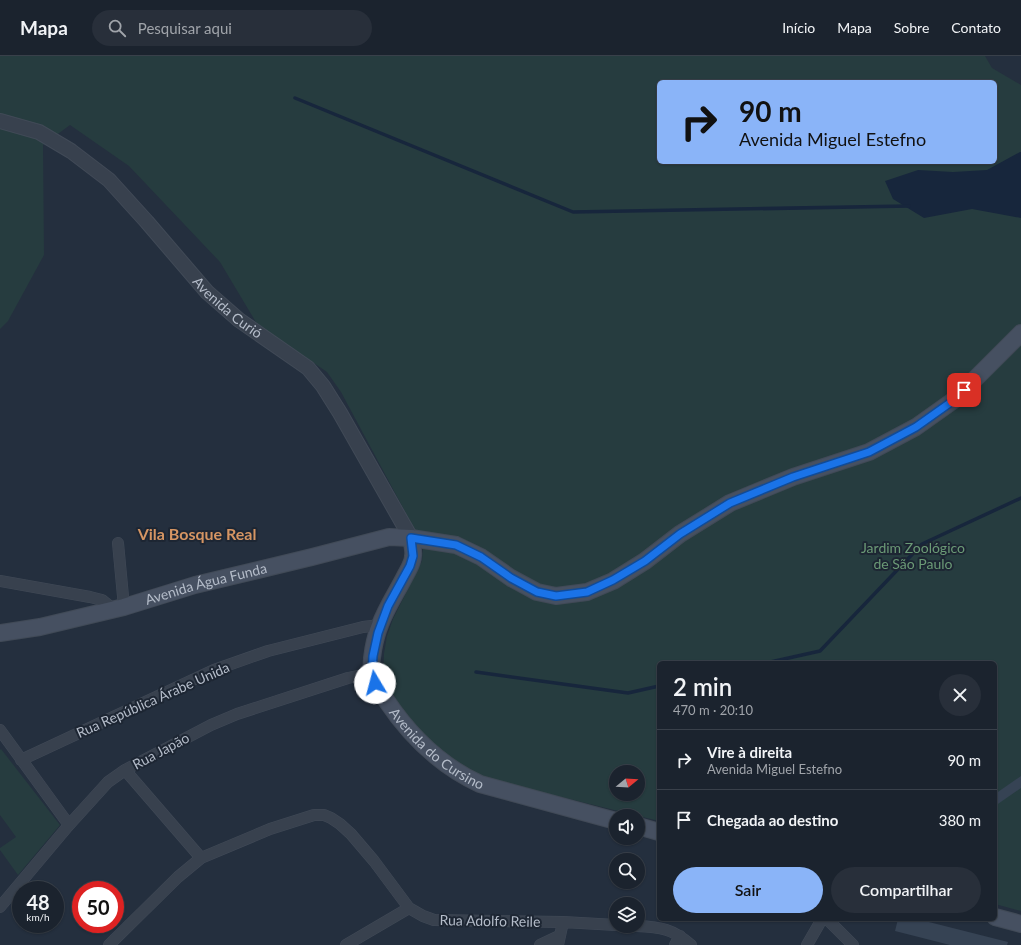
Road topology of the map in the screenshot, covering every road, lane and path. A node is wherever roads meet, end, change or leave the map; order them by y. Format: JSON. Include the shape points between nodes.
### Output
{"nodes":[{"id":1,"x":0,"y":121,"type":"edge"},
{"id":2,"x":1021,"y":333,"type":"edge"},
{"id":3,"x":411,"y":538,"type":"junction"},
{"id":4,"x":118,"y":543,"type":"dead end"},
{"id":5,"x":0,"y":581,"type":"edge"},
{"id":6,"x":119,"y":608,"type":"junction"},
{"id":7,"x":380,"y":625,"type":"junction"},
{"id":8,"x":0,"y":633,"type":"edge"},
{"id":9,"x":372,"y":673,"type":"junction"},
{"id":10,"x":0,"y":730,"type":"edge"},
{"id":11,"x":21,"y":760,"type":"junction"},
{"id":12,"x":125,"y":770,"type":"junction"},
{"id":13,"x":609,"y":819,"type":"edge"},
{"id":14,"x":69,"y":825,"type":"junction"},
{"id":15,"x":645,"y":828,"type":"edge"},
{"id":16,"x":657,"y":831,"type":"edge"},
{"id":17,"x":201,"y":858,"type":"junction"},
{"id":18,"x":0,"y":907,"type":"edge"},
{"id":19,"x":409,"y":908,"type":"junction"},
{"id":20,"x":997,"y":918,"type":"edge"},
{"id":21,"x":821,"y":921,"type":"edge"},
{"id":22,"x":829,"y":921,"type":"edge"},
{"id":23,"x":563,"y":922,"type":"junction"},
{"id":24,"x":1021,"y":924,"type":"edge"},
{"id":25,"x":609,"y":925,"type":"edge"},
{"id":26,"x":645,"y":927,"type":"edge"},
{"id":27,"x":558,"y":940,"type":"edge"},
{"id":28,"x":678,"y":940,"type":"edge"},
{"id":29,"x":109,"y":945,"type":"edge"},
{"id":30,"x":346,"y":945,"type":"edge"},
{"id":31,"x":540,"y":945,"type":"edge"},
{"id":32,"x":691,"y":945,"type":"edge"},
{"id":33,"x":807,"y":945,"type":"edge"},
{"id":34,"x":852,"y":945,"type":"edge"}],
"edges":[{"from":1,"to":3,"type":"street","name":"Avenida Curió","via":[[39,132],[71,151],[109,180],[207,292],[239,320],[308,368],[340,413]]},
{"from":2,"to":3,"type":"main road","name":"Avenida Água Funda","via":[[954,400],[916,427],[869,452],[793,477],[730,503],[680,534],[645,561],[587,592],[556,596],[537,592],[481,557],[456,545]]},
{"from":3,"to":6,"type":"main road","name":"Avenida Água Funda","via":[[380,538],[195,585]]},
{"from":3,"to":7,"type":"main road","name":"Avenida do Cursino","via":[[413,556],[410,566]]},
{"from":4,"to":6,"type":"street"},
{"from":5,"to":6,"type":"street","via":[[90,597]]},
{"from":6,"to":8,"type":"main road","name":"Avenida Água Funda","via":[[40,627]]},
{"from":7,"to":9,"type":"main road","name":"Avenida do Cursino"},
{"from":7,"to":11,"type":"street","name":"Rua República Árabe Unida","via":[[363,627],[268,652],[214,670]]},
{"from":9,"to":12,"type":"street","name":"Rua Japão","via":[[348,678],[237,714]]},
{"from":9,"to":13,"type":"main road","name":"Avenida do Cursino","via":[[375,683],[398,718],[424,747],[464,777],[480,784]]},
{"from":10,"to":11,"type":"street"},
{"from":11,"to":14,"type":"street"},
{"from":12,"to":14,"type":"street","name":"Rua Japão","via":[[108,782]]},
{"from":12,"to":17,"type":"street"},
{"from":14,"to":18,"type":"street","name":"Rua Japão"},
{"from":15,"to":16,"type":"main road"},
{"from":17,"to":19,"type":"street","name":"Rua Adolfo Reile","via":[[270,829],[314,816],[324,816],[331,818],[351,834]]},
{"from":17,"to":29,"type":"street"},
{"from":19,"to":23,"type":"street","name":"Rua Adolfo Reile","via":[[434,920]]},
{"from":19,"to":30,"type":"street"},
{"from":20,"to":24,"type":"main road"},
{"from":21,"to":33,"type":"street"},
{"from":22,"to":34,"type":"street"},
{"from":23,"to":25,"type":"street","name":"Rua Adolfo Reile"},
{"from":23,"to":27,"type":"street"},
{"from":26,"to":28,"type":"street","via":[[666,929]]},
{"from":27,"to":31,"type":"street"},
{"from":28,"to":32,"type":"street"}]}
